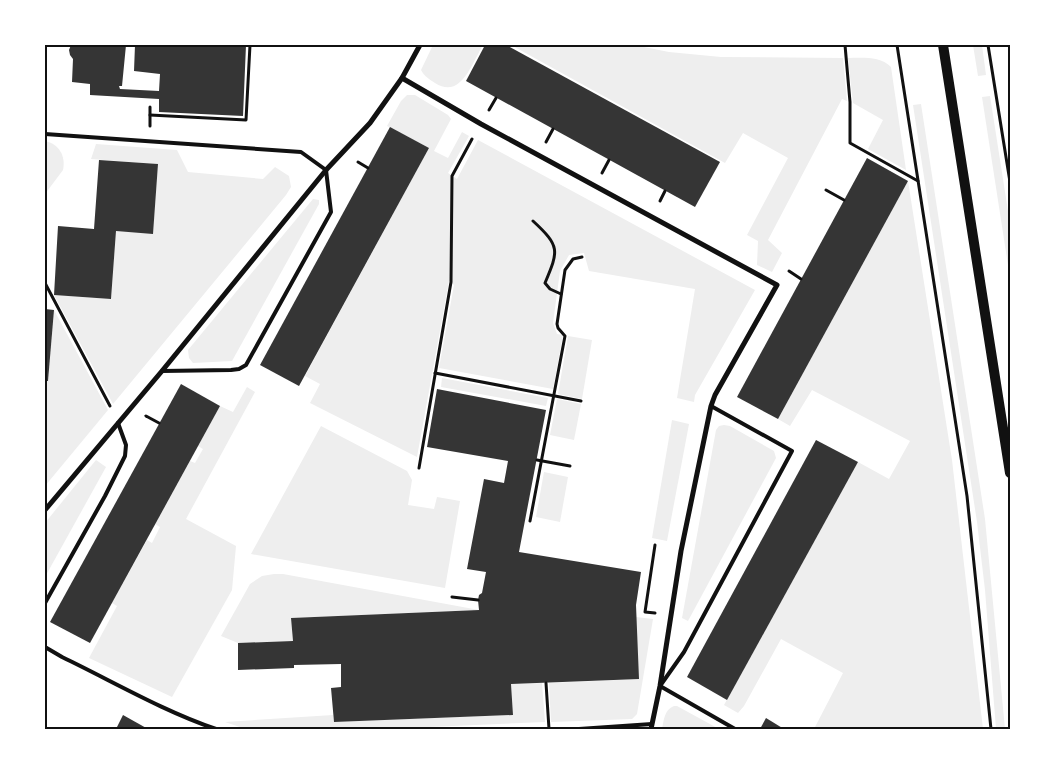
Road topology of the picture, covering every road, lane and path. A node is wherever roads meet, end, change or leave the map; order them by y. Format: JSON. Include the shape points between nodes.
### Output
{"nodes":[{"id":1,"x":250,"y":45,"type":"edge"},
{"id":2,"x":420,"y":45,"type":"edge"},
{"id":3,"x":844,"y":45,"type":"edge"},
{"id":4,"x":898,"y":45,"type":"edge"},
{"id":5,"x":943,"y":45,"type":"edge"},
{"id":6,"x":988,"y":45,"type":"edge"},
{"id":7,"x":402,"y":78,"type":"junction"},
{"id":8,"x":150,"y":115,"type":"dead end"},
{"id":9,"x":481,"y":124,"type":"junction"},
{"id":10,"x":45,"y":134,"type":"edge"},
{"id":11,"x":326,"y":170,"type":"junction"},
{"id":12,"x":918,"y":181,"type":"junction"},
{"id":13,"x":1010,"y":182,"type":"edge"},
{"id":14,"x":826,"y":190,"type":"dead end"},
{"id":15,"x":844,"y":200,"type":"dead end"},
{"id":16,"x":533,"y":221,"type":"dead end"},
{"id":17,"x":582,"y":257,"type":"dead end"},
{"id":18,"x":785,"y":269,"type":"dead end"},
{"id":19,"x":801,"y":279,"type":"dead end"},
{"id":20,"x":45,"y":283,"type":"edge"},
{"id":21,"x":562,"y":294,"type":"junction"},
{"id":22,"x":162,"y":371,"type":"junction"},
{"id":23,"x":435,"y":373,"type":"junction"},
{"id":24,"x":554,"y":396,"type":"junction"},
{"id":25,"x":581,"y":401,"type":"dead end"},
{"id":26,"x":711,"y":406,"type":"junction"},
{"id":27,"x":118,"y":422,"type":"junction"},
{"id":28,"x":536,"y":460,"type":"dead end"},
{"id":29,"x":542,"y":461,"type":"junction"},
{"id":30,"x":570,"y":466,"type":"dead end"},
{"id":31,"x":419,"y":468,"type":"dead end"},
{"id":32,"x":1010,"y":473,"type":"edge"},
{"id":33,"x":45,"y":510,"type":"edge"},
{"id":34,"x":530,"y":521,"type":"dead end"},
{"id":35,"x":655,"y":545,"type":"dead end"},
{"id":36,"x":452,"y":597,"type":"dead end"},
{"id":37,"x":478,"y":600,"type":"dead end"},
{"id":38,"x":45,"y":603,"type":"edge"},
{"id":39,"x":671,"y":616,"type":"junction"},
{"id":40,"x":45,"y":646,"type":"edge"},
{"id":41,"x":546,"y":683,"type":"dead end"},
{"id":42,"x":660,"y":686,"type":"junction"},
{"id":43,"x":651,"y":727,"type":"edge"},
{"id":44,"x":216,"y":729,"type":"edge"},
{"id":45,"x":549,"y":729,"type":"edge"},
{"id":46,"x":579,"y":729,"type":"edge"},
{"id":47,"x":735,"y":729,"type":"edge"},
{"id":48,"x":991,"y":729,"type":"edge"}],
"edges":[{"from":1,"to":8,"type":"path","via":[[246,120]]},
{"from":2,"to":7,"type":"street"},
{"from":3,"to":12,"type":"path","via":[[850,102],[850,143]]},
{"from":4,"to":12,"type":"path"},
{"from":5,"to":32,"type":"main road"},
{"from":6,"to":13,"type":"path"},
{"from":7,"to":9,"type":"street"},
{"from":7,"to":11,"type":"street","via":[[370,123]]},
{"from":9,"to":23,"type":"path","via":[[452,176],[451,282]]},
{"from":9,"to":26,"type":"street","via":[[777,285]]},
{"from":10,"to":11,"type":"lane","via":[[301,152]]},
{"from":11,"to":22,"type":"street"},
{"from":11,"to":22,"type":"lane","via":[[331,212],[246,365],[231,370]]},
{"from":12,"to":48,"type":"path","via":[[967,496]]},
{"from":14,"to":15,"type":"path"},
{"from":16,"to":21,"type":"path","via":[[555,247],[556,258],[545,283]]},
{"from":17,"to":21,"type":"path","via":[[573,259],[565,270]]},
{"from":18,"to":19,"type":"path"},
{"from":20,"to":27,"type":"path"},
{"from":21,"to":24,"type":"path","via":[[557,324],[565,336]]},
{"from":22,"to":27,"type":"street"},
{"from":23,"to":24,"type":"path"},
{"from":23,"to":31,"type":"path"},
{"from":24,"to":25,"type":"path"},
{"from":24,"to":29,"type":"path"},
{"from":26,"to":39,"type":"street"},
{"from":26,"to":42,"type":"lane","via":[[792,451],[684,652]]},
{"from":27,"to":33,"type":"street"},
{"from":27,"to":38,"type":"lane","via":[[126,445],[125,456]]},
{"from":28,"to":29,"type":"path"},
{"from":29,"to":30,"type":"path"},
{"from":29,"to":34,"type":"path"},
{"from":35,"to":39,"type":"path","via":[[645,612]]},
{"from":36,"to":37,"type":"path"},
{"from":39,"to":42,"type":"street"},
{"from":40,"to":44,"type":"lane","via":[[179,714]]},
{"from":41,"to":45,"type":"path"},
{"from":42,"to":43,"type":"street"},
{"from":42,"to":47,"type":"lane"},
{"from":43,"to":46,"type":"lane"}]}
